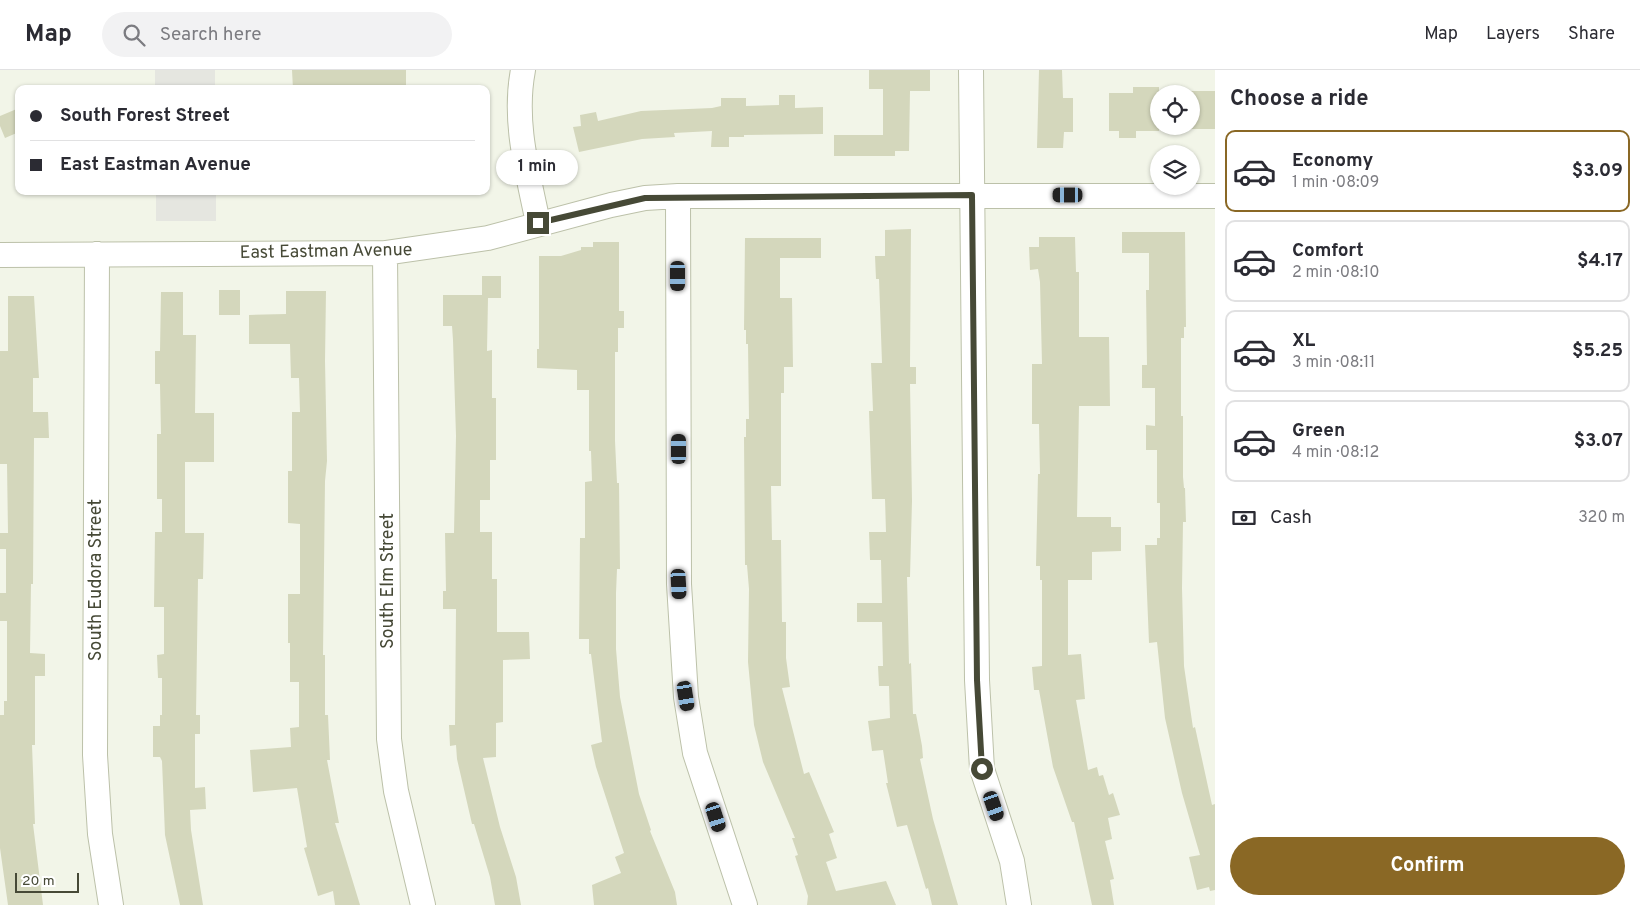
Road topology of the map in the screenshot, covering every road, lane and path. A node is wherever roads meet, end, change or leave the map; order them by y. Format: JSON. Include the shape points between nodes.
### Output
{"nodes":[{"id":1,"x":523,"y":70,"type":"edge"},
{"id":2,"x":971,"y":70,"type":"edge"},
{"id":3,"x":972,"y":195,"type":"junction"},
{"id":4,"x":678,"y":196,"type":"junction"},
{"id":5,"x":1215,"y":196,"type":"edge"},
{"id":6,"x":538,"y":223,"type":"junction"},
{"id":7,"x":385,"y":253,"type":"junction"},
{"id":8,"x":97,"y":254,"type":"junction"},
{"id":9,"x":0,"y":255,"type":"edge"},
{"id":10,"x":111,"y":905,"type":"edge"},
{"id":11,"x":423,"y":905,"type":"edge"},
{"id":12,"x":745,"y":905,"type":"edge"},
{"id":13,"x":1019,"y":905,"type":"edge"}],
"edges":[{"from":1,"to":6,"type":"street","via":[[519,92],[521,141]]},
{"from":2,"to":3,"type":"street"},
{"from":3,"to":4,"type":"street","name":"East Eastman Avenue"},
{"from":3,"to":5,"type":"street","name":"East Eastman Avenue"},
{"from":3,"to":13,"type":"street","via":[[977,680],[982,769],[1012,861]]},
{"from":4,"to":6,"type":"street","name":"East Eastman Avenue","via":[[645,198]]},
{"from":4,"to":12,"type":"street","via":[[679,584],[686,696],[695,753]]},
{"from":6,"to":7,"type":"street","name":"East Eastman Avenue","via":[[488,238]]},
{"from":7,"to":8,"type":"street","name":"East Eastman Avenue"},
{"from":7,"to":11,"type":"street","name":"South Elm Street","via":[[389,739],[396,791]]},
{"from":8,"to":9,"type":"street","name":"East Eastman Avenue"},
{"from":8,"to":10,"type":"street","name":"South Eudora Street","via":[[95,755],[100,834]]}]}
